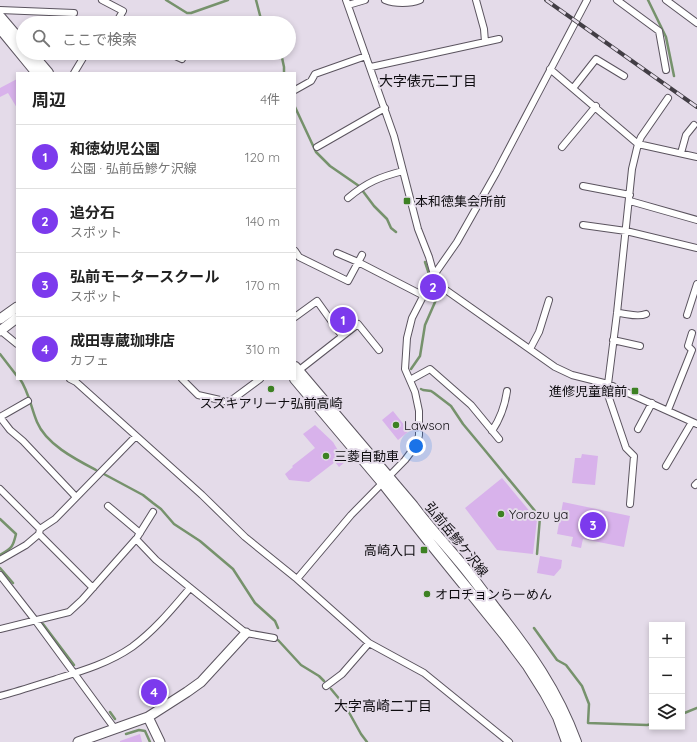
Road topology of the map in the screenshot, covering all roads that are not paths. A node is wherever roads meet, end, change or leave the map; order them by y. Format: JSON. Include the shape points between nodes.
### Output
{"nodes":[{"id":1,"x":102,"y":0,"type":"edge"},
{"id":2,"x":365,"y":0,"type":"edge"},
{"id":3,"x":385,"y":0,"type":"edge"},
{"id":4,"x":420,"y":0,"type":"edge"},
{"id":5,"x":476,"y":0,"type":"edge"},
{"id":6,"x":587,"y":0,"type":"edge"},
{"id":7,"x":617,"y":0,"type":"edge"},
{"id":8,"x":666,"y":0,"type":"edge"},
{"id":9,"x":347,"y":2,"type":"edge"},
{"id":10,"x":0,"y":10,"type":"edge"},
{"id":11,"x":74,"y":13,"type":"dead end"},
{"id":12,"x":120,"y":16,"type":"edge"},
{"id":13,"x":0,"y":17,"type":"edge"},
{"id":14,"x":697,"y":22,"type":"edge"},
{"id":15,"x":0,"y":28,"type":"edge"},
{"id":16,"x":16,"y":36,"type":"edge"},
{"id":17,"x":499,"y":38,"type":"dead end"},
{"id":18,"x":485,"y":42,"type":"junction"},
{"id":19,"x":16,"y":47,"type":"edge"},
{"id":20,"x":366,"y":56,"type":"junction"},
{"id":21,"x":26,"y":60,"type":"edge"},
{"id":22,"x":37,"y":60,"type":"edge"},
{"id":23,"x":82,"y":60,"type":"edge"},
{"id":24,"x":370,"y":67,"type":"junction"},
{"id":25,"x":550,"y":68,"type":"junction"},
{"id":26,"x":666,"y":70,"type":"dead end"},
{"id":27,"x":36,"y":72,"type":"edge"},
{"id":28,"x":47,"y":72,"type":"edge"},
{"id":29,"x":75,"y":72,"type":"edge"},
{"id":30,"x":624,"y":76,"type":"dead end"},
{"id":31,"x":574,"y":87,"type":"junction"},
{"id":32,"x":296,"y":89,"type":"edge"},
{"id":33,"x":668,"y":98,"type":"dead end"},
{"id":34,"x":596,"y":106,"type":"junction"},
{"id":35,"x":385,"y":108,"type":"junction"},
{"id":36,"x":694,"y":125,"type":"dead end"},
{"id":37,"x":638,"y":144,"type":"junction"},
{"id":38,"x":562,"y":146,"type":"dead end"},
{"id":39,"x":317,"y":147,"type":"dead end"},
{"id":40,"x":681,"y":153,"type":"junction"},
{"id":41,"x":697,"y":157,"type":"edge"},
{"id":42,"x":403,"y":171,"type":"junction"},
{"id":43,"x":582,"y":186,"type":"dead end"},
{"id":44,"x":348,"y":198,"type":"dead end"},
{"id":45,"x":630,"y":198,"type":"junction"},
{"id":46,"x":697,"y":220,"type":"edge"},
{"id":47,"x":583,"y":225,"type":"dead end"},
{"id":48,"x":626,"y":231,"type":"junction"},
{"id":49,"x":697,"y":248,"type":"edge"},
{"id":50,"x":296,"y":252,"type":"edge"},
{"id":51,"x":337,"y":253,"type":"dead end"},
{"id":52,"x":362,"y":255,"type":"dead end"},
{"id":53,"x":358,"y":262,"type":"junction"},
{"id":54,"x":434,"y":275,"type":"junction"},
{"id":55,"x":697,"y":284,"type":"edge"},
{"id":56,"x":424,"y":296,"type":"junction"},
{"id":57,"x":549,"y":300,"type":"dead end"},
{"id":58,"x":16,"y":308,"type":"edge"},
{"id":59,"x":618,"y":313,"type":"junction"},
{"id":60,"x":646,"y":314,"type":"dead end"},
{"id":61,"x":688,"y":315,"type":"dead end"},
{"id":62,"x":296,"y":316,"type":"edge"},
{"id":63,"x":16,"y":319,"type":"edge"},
{"id":64,"x":0,"y":320,"type":"edge"},
{"id":65,"x":0,"y":330,"type":"edge"},
{"id":66,"x":692,"y":333,"type":"dead end"},
{"id":67,"x":342,"y":336,"type":"junction"},
{"id":68,"x":613,"y":340,"type":"junction"},
{"id":69,"x":16,"y":343,"type":"edge"},
{"id":70,"x":640,"y":346,"type":"dead end"},
{"id":71,"x":530,"y":349,"type":"junction"},
{"id":72,"x":379,"y":350,"type":"dead end"},
{"id":73,"x":296,"y":372,"type":"edge"},
{"id":74,"x":71,"y":380,"type":"edge"},
{"id":75,"x":183,"y":380,"type":"edge"},
{"id":76,"x":259,"y":380,"type":"edge"},
{"id":77,"x":410,"y":380,"type":"junction"},
{"id":78,"x":608,"y":384,"type":"junction"},
{"id":79,"x":507,"y":391,"type":"dead end"},
{"id":80,"x":28,"y":401,"type":"dead end"},
{"id":81,"x":652,"y":403,"type":"junction"},
{"id":82,"x":668,"y":410,"type":"junction"},
{"id":83,"x":0,"y":417,"type":"edge"},
{"id":84,"x":695,"y":423,"type":"edge"},
{"id":85,"x":638,"y":428,"type":"dead end"},
{"id":86,"x":492,"y":432,"type":"junction"},
{"id":87,"x":136,"y":436,"type":"junction"},
{"id":88,"x":499,"y":439,"type":"dead end"},
{"id":89,"x":666,"y":466,"type":"dead end"},
{"id":90,"x":385,"y":479,"type":"junction"},
{"id":91,"x":0,"y":489,"type":"edge"},
{"id":92,"x":76,"y":497,"type":"junction"},
{"id":93,"x":630,"y":504,"type":"dead end"},
{"id":94,"x":108,"y":506,"type":"dead end"},
{"id":95,"x":153,"y":512,"type":"dead end"},
{"id":96,"x":40,"y":532,"type":"junction"},
{"id":97,"x":140,"y":533,"type":"junction"},
{"id":98,"x":136,"y":539,"type":"junction"},
{"id":99,"x":0,"y":560,"type":"edge"},
{"id":100,"x":0,"y":575,"type":"edge"},
{"id":101,"x":297,"y":579,"type":"junction"},
{"id":102,"x":93,"y":588,"type":"junction"},
{"id":103,"x":190,"y":588,"type":"junction"},
{"id":104,"x":36,"y":620,"type":"junction"},
{"id":105,"x":0,"y":629,"type":"edge"},
{"id":106,"x":246,"y":633,"type":"junction"},
{"id":107,"x":274,"y":638,"type":"dead end"},
{"id":108,"x":369,"y":643,"type":"junction"},
{"id":109,"x":74,"y":673,"type":"junction"},
{"id":110,"x":326,"y":686,"type":"dead end"},
{"id":111,"x":0,"y":696,"type":"edge"},
{"id":112,"x":148,"y":717,"type":"junction"},
{"id":113,"x":115,"y":729,"type":"junction"},
{"id":114,"x":78,"y":742,"type":"edge"},
{"id":115,"x":160,"y":742,"type":"edge"},
{"id":116,"x":509,"y":742,"type":"edge"},
{"id":117,"x":567,"y":742,"type":"edge"},
{"id":118,"x":576,"y":742,"type":"edge"}],
"edges":[{"from":1,"to":12,"type":"street","via":[[123,11]]},
{"from":2,"to":9,"type":"street"},
{"from":3,"to":4,"type":"street","via":[[398,3]]},
{"from":5,"to":18,"type":"street"},
{"from":6,"to":25,"type":"street"},
{"from":7,"to":26,"type":"street","via":[[659,31]]},
{"from":8,"to":14,"type":"street"},
{"from":9,"to":20,"type":"street"},
{"from":10,"to":11,"type":"street"},
{"from":13,"to":16,"type":"main road"},
{"from":15,"to":19,"type":"main road"},
{"from":17,"to":18,"type":"street"},
{"from":18,"to":24,"type":"street"},
{"from":20,"to":24,"type":"street"},
{"from":20,"to":32,"type":"street","via":[[315,74],[311,81]]},
{"from":21,"to":27,"type":"main road"},
{"from":22,"to":28,"type":"main road"},
{"from":23,"to":29,"type":"street"},
{"from":24,"to":35,"type":"street"},
{"from":25,"to":31,"type":"street"},
{"from":25,"to":54,"type":"street","via":[[496,173],[457,242]]},
{"from":30,"to":31,"type":"street","via":[[596,59]]},
{"from":31,"to":34,"type":"street"},
{"from":33,"to":37,"type":"street"},
{"from":34,"to":37,"type":"street"},
{"from":34,"to":38,"type":"street"},
{"from":35,"to":39,"type":"street"},
{"from":35,"to":42,"type":"street"},
{"from":36,"to":40,"type":"street","via":[[686,135]]},
{"from":37,"to":40,"type":"street"},
{"from":37,"to":45,"type":"street","via":[[632,169]]},
{"from":40,"to":41,"type":"street"},
{"from":42,"to":44,"type":"street","via":[[379,178]]},
{"from":42,"to":54,"type":"street","via":[[418,229]]},
{"from":43,"to":45,"type":"street"},
{"from":45,"to":46,"type":"street"},
{"from":45,"to":48,"type":"street"},
{"from":47,"to":48,"type":"street"},
{"from":48,"to":49,"type":"street"},
{"from":48,"to":59,"type":"street"},
{"from":50,"to":53,"type":"street","via":[[299,257],[348,281]]},
{"from":51,"to":53,"type":"street"},
{"from":52,"to":53,"type":"street"},
{"from":53,"to":56,"type":"street"},
{"from":54,"to":56,"type":"street"},
{"from":54,"to":71,"type":"street","via":[[443,288]]},
{"from":55,"to":61,"type":"street"},
{"from":56,"to":77,"type":"street","via":[[412,318],[407,338],[405,369]]},
{"from":57,"to":71,"type":"street","via":[[539,332]]},
{"from":58,"to":64,"type":"street"},
{"from":59,"to":60,"type":"street","via":[[641,316]]},
{"from":59,"to":68,"type":"street"},
{"from":62,"to":67,"type":"street","via":[[317,301]]},
{"from":63,"to":65,"type":"street"},
{"from":65,"to":69,"type":"street"},
{"from":66,"to":82,"type":"street","via":[[688,346],[692,350]]},
{"from":67,"to":72,"type":"street","via":[[358,324]]},
{"from":67,"to":73,"type":"street"},
{"from":68,"to":70,"type":"street"},
{"from":68,"to":78,"type":"street"},
{"from":71,"to":78,"type":"street","via":[[555,367],[572,375]]},
{"from":73,"to":90,"type":"main road","name":"弘前岳鰺ケ沢線"},
{"from":74,"to":87,"type":"street"},
{"from":75,"to":76,"type":"street","via":[[198,395],[229,402]]},
{"from":77,"to":86,"type":"street","via":[[430,369],[470,405]]},
{"from":77,"to":90,"type":"street","via":[[419,412],[420,435],[410,453]]},
{"from":78,"to":81,"type":"street"},
{"from":78,"to":93,"type":"street","via":[[607,392],[626,448],[634,456]]},
{"from":79,"to":86,"type":"street","via":[[498,422]]},
{"from":80,"to":83,"type":"street"},
{"from":81,"to":82,"type":"street"},
{"from":81,"to":85,"type":"street"},
{"from":82,"to":84,"type":"street"},
{"from":83,"to":92,"type":"street"},
{"from":84,"to":89,"type":"street"},
{"from":86,"to":88,"type":"street"},
{"from":87,"to":92,"type":"street"},
{"from":87,"to":101,"type":"street","via":[[245,536]]},
{"from":90,"to":101,"type":"street"},
{"from":90,"to":117,"type":"main road","via":[[431,544],[528,666],[558,717]]},
{"from":90,"to":118,"type":"main road","name":"弘前岳鰺ケ沢線","via":[[458,561],[540,667],[570,723]]},
{"from":91,"to":96,"type":"street"},
{"from":92,"to":96,"type":"street"},
{"from":94,"to":97,"type":"street"},
{"from":95,"to":97,"type":"street"},
{"from":96,"to":99,"type":"street","via":[[26,546]]},
{"from":96,"to":102,"type":"street"},
{"from":97,"to":98,"type":"street"},
{"from":98,"to":102,"type":"street"},
{"from":98,"to":103,"type":"street","via":[[156,560]]},
{"from":100,"to":104,"type":"street"},
{"from":101,"to":108,"type":"street"},
{"from":102,"to":104,"type":"street","via":[[69,612]]},
{"from":103,"to":106,"type":"street"},
{"from":103,"to":109,"type":"street","via":[[150,632],[131,647],[108,660]]},
{"from":104,"to":105,"type":"street"},
{"from":104,"to":109,"type":"street"},
{"from":106,"to":107,"type":"street"},
{"from":106,"to":112,"type":"street","via":[[201,682]]},
{"from":108,"to":110,"type":"street","via":[[342,674]]},
{"from":108,"to":116,"type":"street","via":[[424,673]]},
{"from":109,"to":111,"type":"street"},
{"from":109,"to":113,"type":"street"},
{"from":112,"to":113,"type":"street"},
{"from":112,"to":115,"type":"street"},
{"from":113,"to":114,"type":"street"}]}
